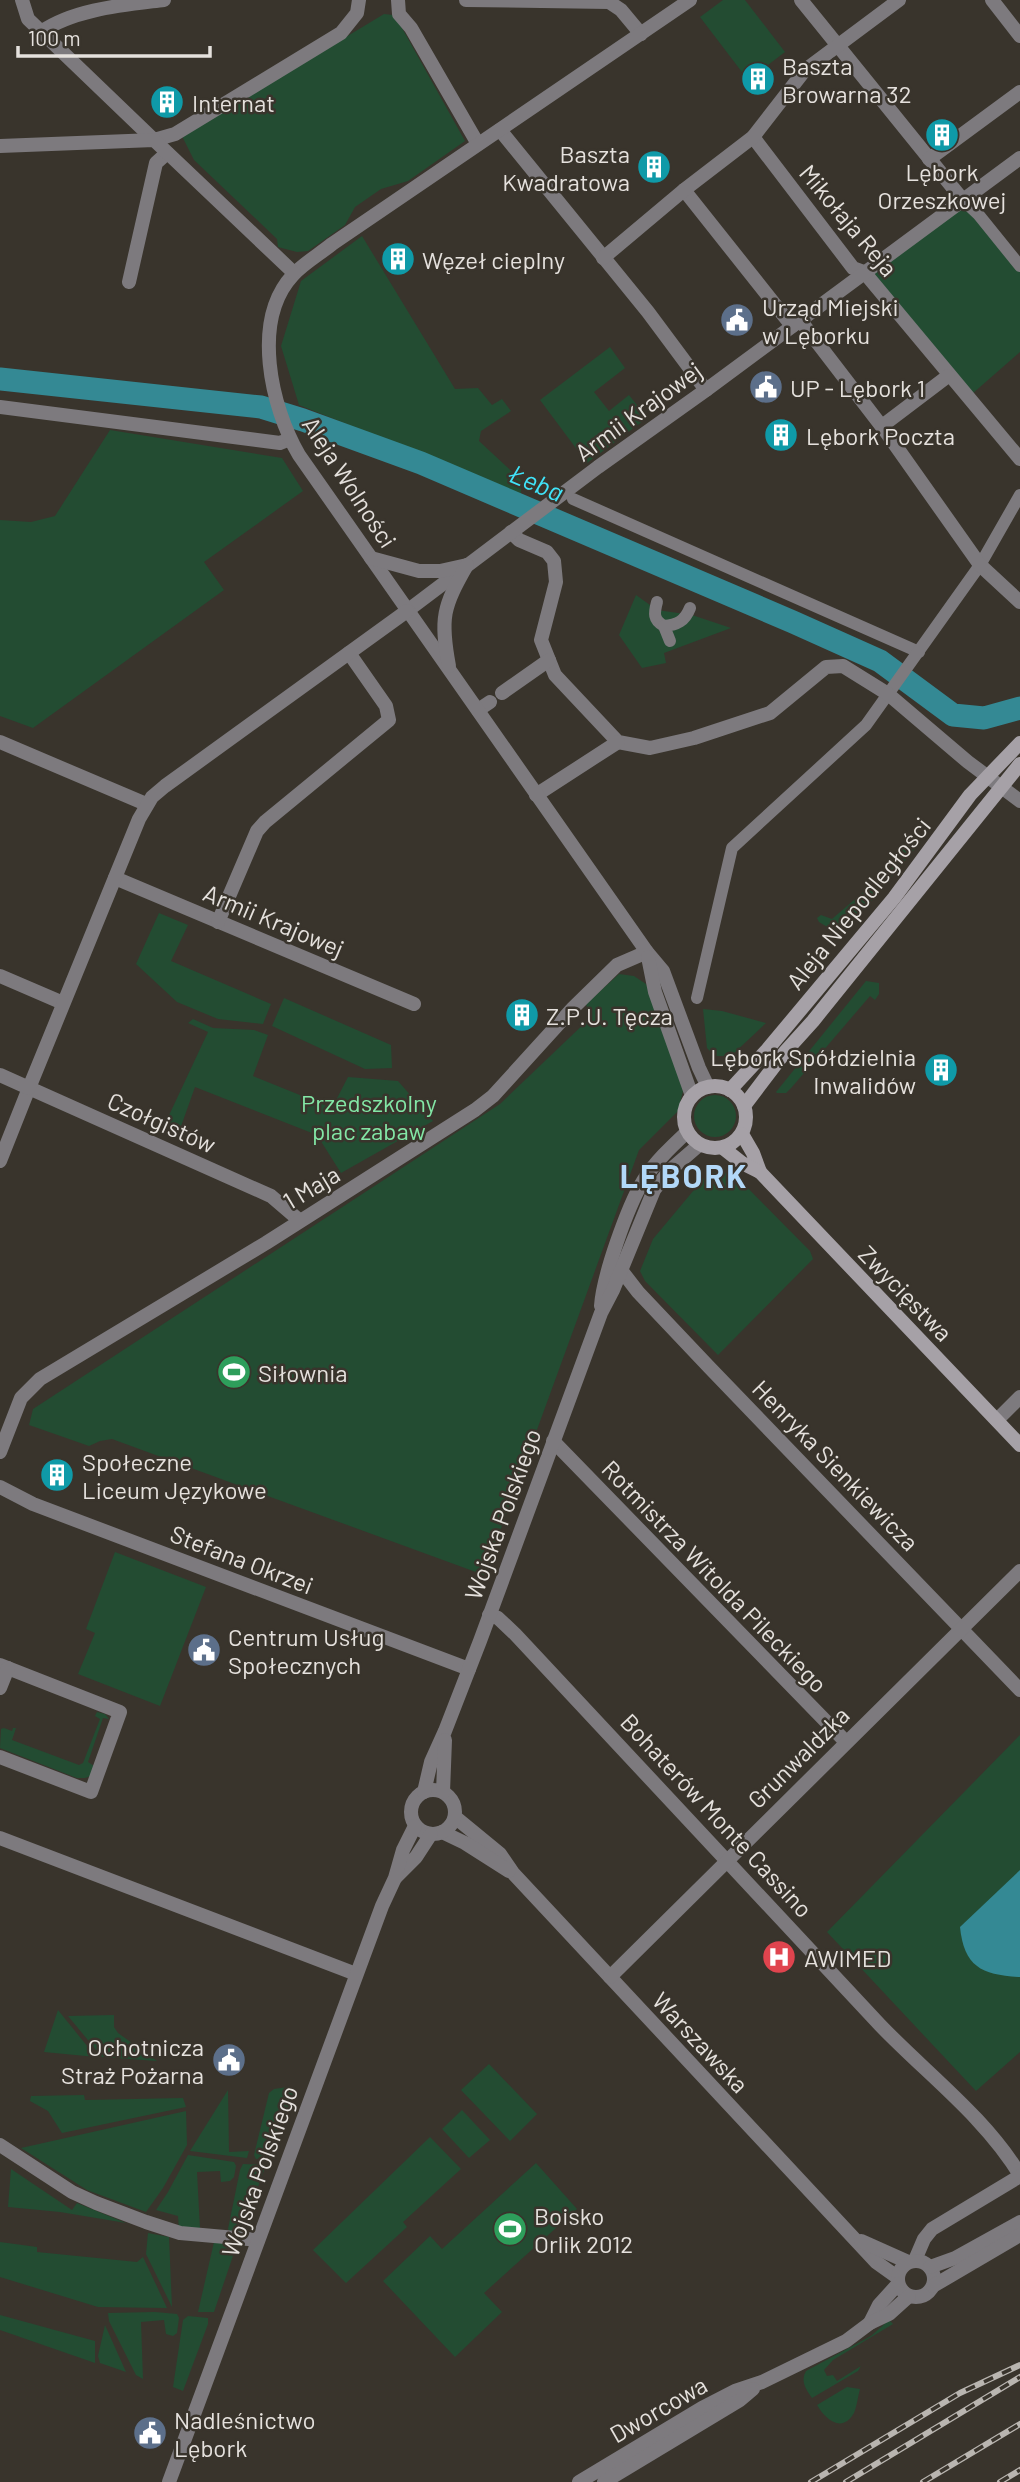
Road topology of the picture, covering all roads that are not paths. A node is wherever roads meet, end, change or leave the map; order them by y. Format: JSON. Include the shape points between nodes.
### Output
{"nodes":[{"id":1,"x":22,"y":0,"type":"edge"},
{"id":2,"x":164,"y":0,"type":"edge"},
{"id":3,"x":359,"y":0,"type":"edge"},
{"id":4,"x":398,"y":0,"type":"edge"},
{"id":5,"x":466,"y":0,"type":"edge"},
{"id":6,"x":690,"y":0,"type":"edge"},
{"id":7,"x":801,"y":0,"type":"edge"},
{"id":8,"x":899,"y":0,"type":"edge"},
{"id":9,"x":992,"y":0,"type":"edge"},
{"id":10,"x":609,"y":1,"type":"edge"},
{"id":11,"x":41,"y":32,"type":"junction"},
{"id":12,"x":641,"y":34,"type":"junction"},
{"id":13,"x":1020,"y":36,"type":"edge"},
{"id":14,"x":837,"y":45,"type":"junction"},
{"id":15,"x":1020,"y":92,"type":"edge"},
{"id":16,"x":500,"y":130,"type":"junction"},
{"id":17,"x":753,"y":137,"type":"junction"},
{"id":18,"x":153,"y":140,"type":"junction"},
{"id":19,"x":478,"y":144,"type":"junction"},
{"id":20,"x":0,"y":146,"type":"edge"},
{"id":21,"x":167,"y":153,"type":"junction"},
{"id":22,"x":1020,"y":158,"type":"edge"},
{"id":23,"x":929,"y":159,"type":"junction"},
{"id":24,"x":684,"y":190,"type":"junction"},
{"id":25,"x":962,"y":199,"type":"junction"},
{"id":26,"x":603,"y":258,"type":"junction"},
{"id":27,"x":1020,"y":266,"type":"edge"},
{"id":28,"x":863,"y":272,"type":"junction"},
{"id":29,"x":294,"y":273,"type":"junction"},
{"id":30,"x":129,"y":282,"type":"dead end"},
{"id":31,"x":796,"y":323,"type":"junction"},
{"id":32,"x":948,"y":376,"type":"junction"},
{"id":33,"x":706,"y":390,"type":"junction"},
{"id":34,"x":0,"y":407,"type":"edge"},
{"id":35,"x":881,"y":426,"type":"junction"},
{"id":36,"x":288,"y":435,"type":"junction"},
{"id":37,"x":1020,"y":459,"type":"edge"},
{"id":38,"x":1020,"y":495,"type":"edge"},
{"id":39,"x":573,"y":499,"type":"dead end"},
{"id":40,"x":512,"y":531,"type":"junction"},
{"id":41,"x":371,"y":558,"type":"junction"},
{"id":42,"x":467,"y":565,"type":"junction"},
{"id":43,"x":980,"y":565,"type":"junction"},
{"id":44,"x":657,"y":602,"type":"dead end"},
{"id":45,"x":1020,"y":602,"type":"edge"},
{"id":46,"x":690,"y":608,"type":"dead end"},
{"id":47,"x":407,"y":611,"type":"junction"},
{"id":48,"x":919,"y":652,"type":"junction"},
{"id":49,"x":349,"y":653,"type":"junction"},
{"id":50,"x":549,"y":660,"type":"junction"},
{"id":51,"x":450,"y":670,"type":"junction"},
{"id":52,"x":890,"y":691,"type":"junction"},
{"id":53,"x":490,"y":702,"type":"junction"},
{"id":54,"x":0,"y":742,"type":"edge"},
{"id":55,"x":618,"y":742,"type":"junction"},
{"id":56,"x":1020,"y":743,"type":"edge"},
{"id":57,"x":1020,"y":764,"type":"edge"},
{"id":58,"x":987,"y":776,"type":"junction"},
{"id":59,"x":1001,"y":786,"type":"junction"},
{"id":60,"x":536,"y":795,"type":"junction"},
{"id":61,"x":1020,"y":801,"type":"edge"},
{"id":62,"x":146,"y":804,"type":"junction"},
{"id":63,"x":116,"y":878,"type":"junction"},
{"id":64,"x":218,"y":922,"type":"junction"},
{"id":65,"x":647,"y":952,"type":"junction"},
{"id":66,"x":0,"y":976,"type":"edge"},
{"id":67,"x":697,"y":998,"type":"dead end"},
{"id":68,"x":63,"y":1003,"type":"junction"},
{"id":69,"x":414,"y":1004,"type":"dead end"},
{"id":70,"x":0,"y":1075,"type":"edge"},
{"id":71,"x":708,"y":1087,"type":"junction"},
{"id":72,"x":29,"y":1088,"type":"junction"},
{"id":73,"x":730,"y":1090,"type":"junction"},
{"id":74,"x":692,"y":1096,"type":"junction"},
{"id":75,"x":744,"y":1106,"type":"junction"},
{"id":76,"x":687,"y":1132,"type":"junction"},
{"id":77,"x":741,"y":1134,"type":"junction"},
{"id":78,"x":699,"y":1145,"type":"junction"},
{"id":79,"x":723,"y":1148,"type":"junction"},
{"id":80,"x":0,"y":1161,"type":"edge"},
{"id":81,"x":760,"y":1172,"type":"junction"},
{"id":82,"x":299,"y":1220,"type":"junction"},
{"id":83,"x":621,"y":1270,"type":"junction"},
{"id":84,"x":601,"y":1313,"type":"junction"},
{"id":85,"x":1020,"y":1397,"type":"edge"},
{"id":86,"x":996,"y":1420,"type":"junction"},
{"id":87,"x":553,"y":1441,"type":"junction"},
{"id":88,"x":1020,"y":1445,"type":"edge"},
{"id":89,"x":0,"y":1452,"type":"edge"},
{"id":90,"x":0,"y":1488,"type":"edge"},
{"id":91,"x":1020,"y":1571,"type":"edge"},
{"id":92,"x":489,"y":1615,"type":"junction"},
{"id":93,"x":963,"y":1629,"type":"junction"},
{"id":94,"x":4,"y":1667,"type":"edge"},
{"id":95,"x":469,"y":1669,"type":"junction"},
{"id":96,"x":0,"y":1688,"type":"edge"},
{"id":97,"x":1020,"y":1690,"type":"edge"},
{"id":98,"x":445,"y":1731,"type":"junction"},
{"id":99,"x":845,"y":1742,"type":"junction"},
{"id":100,"x":0,"y":1757,"type":"edge"},
{"id":101,"x":424,"y":1792,"type":"junction"},
{"id":102,"x":443,"y":1792,"type":"junction"},
{"id":103,"x":455,"y":1817,"type":"junction"},
{"id":104,"x":415,"y":1826,"type":"junction"},
{"id":105,"x":437,"y":1833,"type":"junction"},
{"id":106,"x":0,"y":1838,"type":"edge"},
{"id":107,"x":726,"y":1860,"type":"junction"},
{"id":108,"x":513,"y":1873,"type":"junction"},
{"id":109,"x":395,"y":1878,"type":"junction"},
{"id":110,"x":356,"y":1974,"type":"junction"},
{"id":111,"x":610,"y":1977,"type":"junction"},
{"id":112,"x":0,"y":2145,"type":"edge"},
{"id":113,"x":1020,"y":2176,"type":"edge"},
{"id":114,"x":1020,"y":2222,"type":"edge"},
{"id":115,"x":1020,"y":2235,"type":"edge"},
{"id":116,"x":857,"y":2239,"type":"junction"},
{"id":117,"x":258,"y":2240,"type":"junction"},
{"id":118,"x":911,"y":2261,"type":"junction"},
{"id":119,"x":930,"y":2266,"type":"junction"},
{"id":120,"x":898,"y":2280,"type":"junction"},
{"id":121,"x":933,"y":2286,"type":"junction"},
{"id":122,"x":909,"y":2296,"type":"junction"},
{"id":123,"x":870,"y":2323,"type":"junction"},
{"id":124,"x":762,"y":2382,"type":"junction"},
{"id":125,"x":169,"y":2482,"type":"edge"},
{"id":126,"x":579,"y":2482,"type":"edge"},
{"id":127,"x":604,"y":2482,"type":"edge"}],
"edges":[{"from":1,"to":11,"type":"street","via":[[28,19]]},
{"from":2,"to":11,"type":"street","via":[[93,12],[54,23]]},
{"from":3,"to":18,"type":"street","via":[[357,13],[341,33],[175,134]]},
{"from":4,"to":19,"type":"street","via":[[399,14]]},
{"from":5,"to":10,"type":"street"},
{"from":6,"to":12,"type":"street","name":"Aleja Wolności"},
{"from":7,"to":14,"type":"street"},
{"from":8,"to":14,"type":"street"},
{"from":9,"to":13,"type":"street"},
{"from":10,"to":12,"type":"street"},
{"from":11,"to":18,"type":"street"},
{"from":12,"to":16,"type":"street","name":"Aleja Wolności"},
{"from":14,"to":17,"type":"street","via":[[805,70]]},
{"from":14,"to":23,"type":"street"},
{"from":15,"to":23,"type":"street"},
{"from":16,"to":19,"type":"street","name":"Aleja Wolności"},
{"from":16,"to":26,"type":"street"},
{"from":17,"to":24,"type":"street"},
{"from":17,"to":28,"type":"street","name":"Mikołaja Reja","via":[[826,236],[853,268]]},
{"from":18,"to":20,"type":"street"},
{"from":18,"to":21,"type":"street"},
{"from":19,"to":29,"type":"street","name":"Aleja Wolności"},
{"from":21,"to":29,"type":"street"},
{"from":21,"to":30,"type":"street","via":[[156,163]]},
{"from":22,"to":25,"type":"street","name":"Armii Krajowej"},
{"from":23,"to":25,"type":"street"},
{"from":24,"to":26,"type":"street"},
{"from":24,"to":31,"type":"street"},
{"from":25,"to":27,"type":"street"},
{"from":25,"to":28,"type":"street","name":"Armii Krajowej"},
{"from":26,"to":33,"type":"street"},
{"from":28,"to":31,"type":"street","name":"Armii Krajowej"},
{"from":28,"to":32,"type":"street","name":"Mikołaja Reja"},
{"from":29,"to":36,"type":"street","name":"Aleja Wolności","via":[[278,300],[269,354]]},
{"from":31,"to":33,"type":"street","name":"Armii Krajowej"},
{"from":31,"to":35,"type":"street"},
{"from":32,"to":35,"type":"street"},
{"from":32,"to":37,"type":"street","name":"Mikołaja Reja"},
{"from":33,"to":40,"type":"street","name":"Armii Krajowej"},
{"from":34,"to":36,"type":"street","via":[[281,443]]},
{"from":35,"to":43,"type":"street"},
{"from":36,"to":41,"type":"street","name":"Aleja Wolności"},
{"from":38,"to":43,"type":"street"},
{"from":39,"to":48,"type":"street"},
{"from":40,"to":42,"type":"street","name":"Armii Krajowej"},
{"from":40,"to":50,"type":"street","via":[[554,561],[556,582],[541,640]]},
{"from":41,"to":42,"type":"street","via":[[425,572]]},
{"from":41,"to":47,"type":"street","name":"Aleja Wolności"},
{"from":42,"to":47,"type":"street","name":"Armii Krajowej"},
{"from":42,"to":51,"type":"street","via":[[445,608],[443,628]]},
{"from":43,"to":45,"type":"street"},
{"from":43,"to":48,"type":"street"},
{"from":44,"to":46,"type":"street","via":[[654,617],[668,626],[684,620]]},
{"from":47,"to":49,"type":"street","name":"Armii Krajowej"},
{"from":47,"to":51,"type":"street","name":"Aleja Wolności"},
{"from":48,"to":52,"type":"street"},
{"from":49,"to":62,"type":"street","name":"Armii Krajowej","via":[[175,778]]},
{"from":49,"to":64,"type":"street","via":[[386,706],[389,720],[257,831]]},
{"from":50,"to":53,"type":"street"},
{"from":50,"to":55,"type":"street","via":[[555,675]]},
{"from":51,"to":53,"type":"street","name":"Aleja Wolności"},
{"from":52,"to":55,"type":"street","via":[[843,667],[826,667],[770,713],[650,748]]},
{"from":52,"to":58,"type":"street","via":[[938,738]]},
{"from":52,"to":67,"type":"street","via":[[866,725],[732,848]]},
{"from":53,"to":60,"type":"street","name":"Aleja Wolności"},
{"from":54,"to":62,"type":"street"},
{"from":55,"to":60,"type":"street"},
{"from":56,"to":58,"type":"main road","name":"Aleja Niepodległości"},
{"from":57,"to":59,"type":"main road","name":"Aleja Niepodległości"},
{"from":58,"to":59,"type":"street"},
{"from":58,"to":73,"type":"main road","name":"Aleja Niepodległości","via":[[894,898]]},
{"from":59,"to":61,"type":"street"},
{"from":59,"to":75,"type":"main road","name":"Aleja Niepodległości"},
{"from":60,"to":65,"type":"street","name":"Aleja Wolności"},
{"from":62,"to":63,"type":"street","name":"Armii Krajowej"},
{"from":63,"to":64,"type":"street","name":"Armii Krajowej"},
{"from":63,"to":68,"type":"street","name":"Armii Krajowej"},
{"from":64,"to":69,"type":"street","name":"Armii Krajowej"},
{"from":65,"to":71,"type":"street","name":"Aleja Wolności","via":[[663,971]]},
{"from":65,"to":74,"type":"street","name":"Aleja Wolności","via":[[655,992]]},
{"from":65,"to":82,"type":"street","name":"1 Maja","via":[[617,965],[475,1110]]},
{"from":66,"to":68,"type":"street"},
{"from":68,"to":72,"type":"street","name":"Armii Krajowej"},
{"from":70,"to":72,"type":"street","name":"Czołgistów"},
{"from":71,"to":73,"type":"main road"},
{"from":71,"to":74,"type":"main road"},
{"from":72,"to":80,"type":"street","name":"Armii Krajowej"},
{"from":72,"to":82,"type":"street","name":"Czołgistów","via":[[271,1196]]},
{"from":73,"to":75,"type":"main road"},
{"from":74,"to":76,"type":"main road","via":[[684,1113]]},
{"from":75,"to":77,"type":"main road"},
{"from":76,"to":78,"type":"main road"},
{"from":76,"to":84,"type":"street","name":"Wojska Polskiego","via":[[664,1154],[635,1198],[603,1287]]},
{"from":77,"to":79,"type":"main road"},
{"from":77,"to":81,"type":"main road","name":"Zwycięstwa"},
{"from":78,"to":79,"type":"main road"},
{"from":78,"to":83,"type":"street","name":"Wojska Polskiego","via":[[654,1190]]},
{"from":79,"to":81,"type":"main road","name":"Zwycięstwa"},
{"from":81,"to":86,"type":"main road","name":"Zwycięstwa"},
{"from":82,"to":89,"type":"street","name":"1 Maja","via":[[40,1379],[21,1398]]},
{"from":83,"to":84,"type":"street","name":"Wojska Polskiego"},
{"from":83,"to":93,"type":"street","name":"Henryka Sienkiewicza"},
{"from":84,"to":87,"type":"street","name":"Wojska Polskiego"},
{"from":85,"to":86,"type":"street"},
{"from":86,"to":88,"type":"main road","name":"Zwycięstwa"},
{"from":87,"to":92,"type":"street","name":"Wojska Polskiego"},
{"from":87,"to":99,"type":"street","name":"Rotmistrza Witolda Pileckiego"},
{"from":90,"to":95,"type":"street","name":"Stefana Okrzei"},
{"from":91,"to":93,"type":"street","name":"Grunwaldzka"},
{"from":92,"to":95,"type":"street","name":"Wojska Polskiego"},
{"from":92,"to":107,"type":"street","name":"Bohaterów Monte Cassino","via":[[506,1625]]},
{"from":93,"to":97,"type":"street","name":"Henryka Sienkiewicza"},
{"from":93,"to":99,"type":"street","name":"Grunwaldzka"},
{"from":94,"to":96,"type":"street"},
{"from":94,"to":100,"type":"street","via":[[120,1712],[91,1792]]},
{"from":95,"to":98,"type":"street","name":"Wojska Polskiego"},
{"from":98,"to":101,"type":"street","name":"Wojska Polskiego"},
{"from":98,"to":102,"type":"street","name":"Wojska Polskiego"},
{"from":99,"to":107,"type":"street","name":"Grunwaldzka"},
{"from":101,"to":102,"type":"street"},
{"from":101,"to":104,"type":"street","via":[[412,1807]]},
{"from":102,"to":103,"type":"street","via":[[454,1805]]},
{"from":103,"to":105,"type":"street"},
{"from":103,"to":108,"type":"street","name":"Warszawska","via":[[500,1854]]},
{"from":104,"to":105,"type":"street","via":[[425,1833]]},
{"from":104,"to":109,"type":"street","name":"Wojska Polskiego"},
{"from":105,"to":108,"type":"street","name":"Warszawska","via":[[465,1843]]},
{"from":105,"to":109,"type":"street","name":"Wojska Polskiego"},
{"from":106,"to":110,"type":"street"},
{"from":107,"to":111,"type":"street","name":"Grunwaldzka"},
{"from":107,"to":113,"type":"street","name":"Bohaterów Monte Cassino","via":[[1006,2152]]},
{"from":108,"to":111,"type":"street","name":"Warszawska"},
{"from":109,"to":110,"type":"street","name":"Wojska Polskiego"},
{"from":110,"to":117,"type":"street","name":"Wojska Polskiego"},
{"from":111,"to":116,"type":"street","name":"Warszawska"},
{"from":112,"to":117,"type":"street","via":[[72,2192],[146,2222],[180,2233]]},
{"from":113,"to":118,"type":"street","via":[[932,2230]]},
{"from":114,"to":119,"type":"street","via":[[955,2258]]},
{"from":115,"to":121,"type":"street"},
{"from":116,"to":118,"type":"street","name":"Warszawska"},
{"from":116,"to":120,"type":"street","name":"Warszawska"},
{"from":117,"to":125,"type":"street","name":"Wojska Polskiego"},
{"from":118,"to":119,"type":"street"},
{"from":118,"to":120,"type":"street","via":[[899,2271]]},
{"from":119,"to":121,"type":"street"},
{"from":120,"to":122,"type":"street"},
{"from":120,"to":123,"type":"street","name":"Dworcowa"},
{"from":121,"to":122,"type":"street","via":[[925,2295]]},
{"from":122,"to":123,"type":"street","name":"Dworcowa"},
{"from":123,"to":124,"type":"street","name":"Dworcowa","via":[[845,2341]]},
{"from":124,"to":126,"type":"street","name":"Dworcowa","via":[[702,2408]]},
{"from":124,"to":127,"type":"street","name":"Dworcowa"}]}
